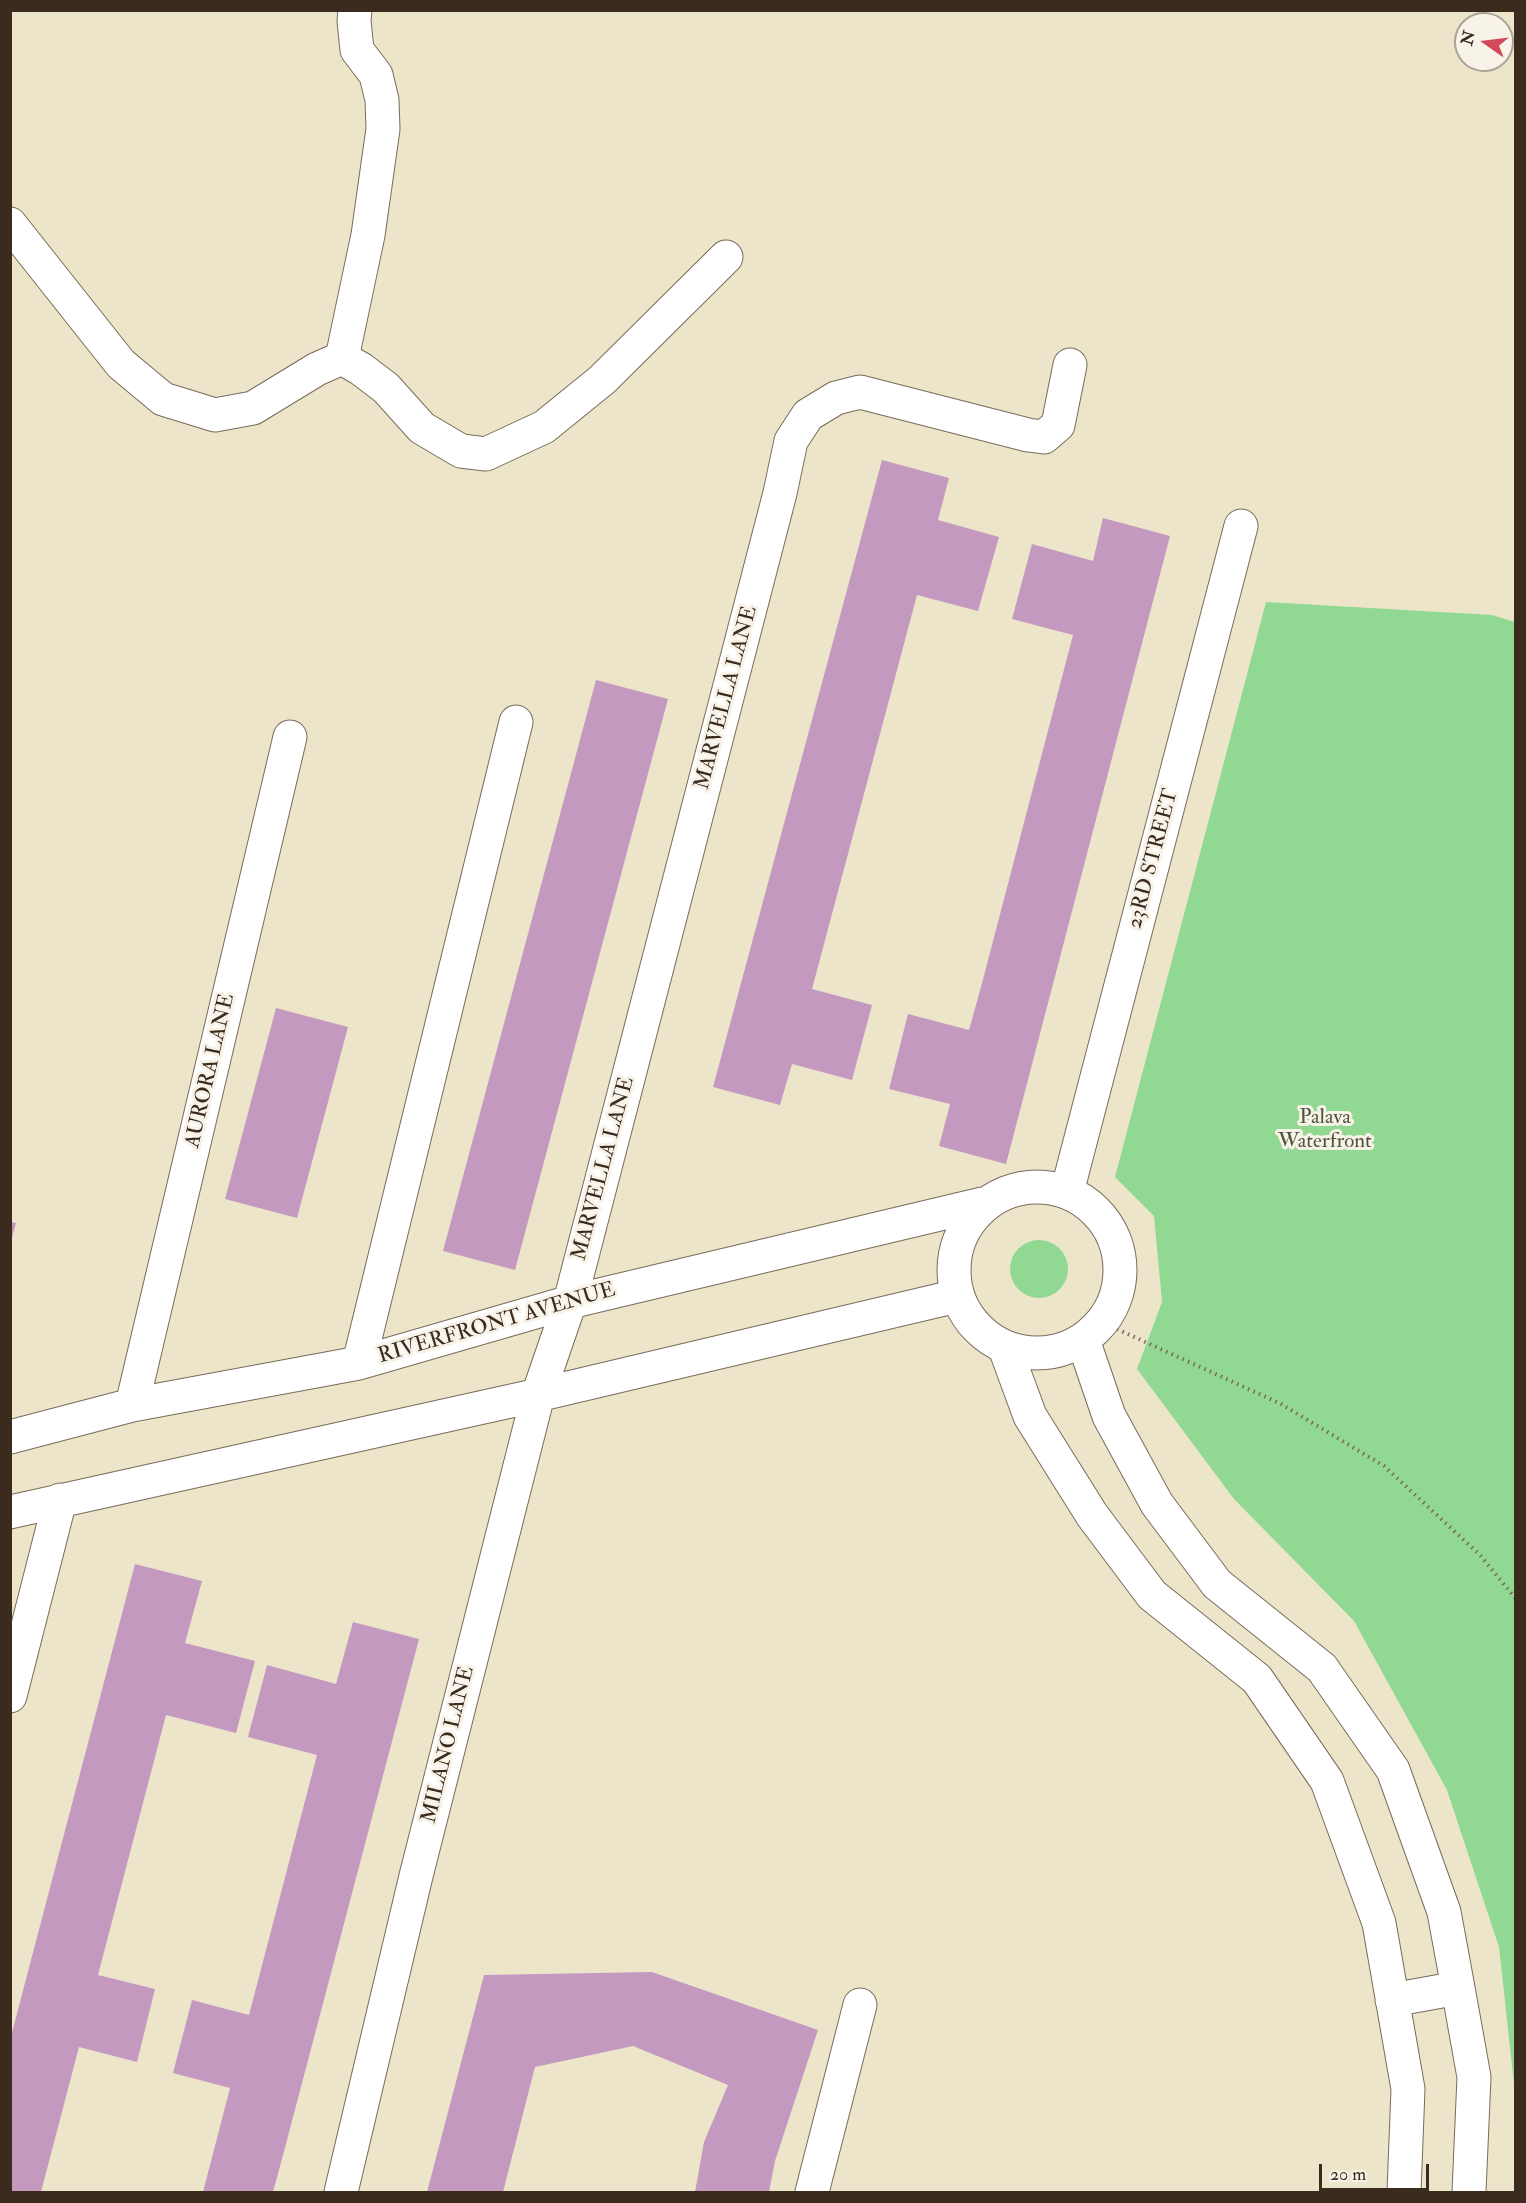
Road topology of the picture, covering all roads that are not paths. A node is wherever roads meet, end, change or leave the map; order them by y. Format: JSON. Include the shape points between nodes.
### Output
{"nodes":[{"id":1,"x":355,"y":10,"type":"edge"},
{"id":2,"x":10,"y":224,"type":"edge"},
{"id":3,"x":726,"y":257,"type":"dead end"},
{"id":4,"x":342,"y":358,"type":"junction"},
{"id":5,"x":1070,"y":365,"type":"dead end"},
{"id":6,"x":1241,"y":526,"type":"dead end"},
{"id":7,"x":516,"y":722,"type":"dead end"},
{"id":8,"x":290,"y":737,"type":"dead end"},
{"id":9,"x":1067,"y":1192,"type":"junction"},
{"id":10,"x":982,"y":1204,"type":"junction"},
{"id":11,"x":957,"y":1296,"type":"junction"},
{"id":12,"x":570,"y":1302,"type":"junction"},
{"id":13,"x":1093,"y":1331,"type":"junction"},
{"id":14,"x":1005,"y":1348,"type":"junction"},
{"id":15,"x":359,"y":1363,"type":"junction"},
{"id":16,"x":538,"y":1395,"type":"junction"},
{"id":17,"x":132,"y":1406,"type":"junction"},
{"id":18,"x":10,"y":1437,"type":"edge"},
{"id":19,"x":60,"y":1500,"type":"junction"},
{"id":20,"x":10,"y":1512,"type":"edge"},
{"id":21,"x":10,"y":1696,"type":"edge"},
{"id":22,"x":1458,"y":1988,"type":"junction"},
{"id":23,"x":1392,"y":2000,"type":"junction"},
{"id":24,"x":860,"y":2005,"type":"dead end"},
{"id":25,"x":341,"y":2193,"type":"edge"},
{"id":26,"x":812,"y":2193,"type":"edge"},
{"id":27,"x":1404,"y":2193,"type":"edge"},
{"id":28,"x":1469,"y":2193,"type":"edge"}],
"edges":[{"from":1,"to":4,"type":"street","via":[[357,50],[376,75],[384,129],[368,234]]},
{"from":2,"to":4,"type":"street","via":[[121,364],[163,399],[215,415],[254,408]]},
{"from":3,"to":4,"type":"street","via":[[602,380],[544,427],[486,454],[461,450],[422,428],[386,388]]},
{"from":5,"to":12,"type":"street","name":"MARVELLA LANE","via":[[1058,426],[1044,437],[860,392],[836,398],[808,415],[791,441]]},
{"from":6,"to":9,"type":"street","name":"23RD STREET"},
{"from":7,"to":15,"type":"street"},
{"from":8,"to":17,"type":"street","name":"AURORA LANE"},
{"from":9,"to":10,"type":"street","via":[[1040,1186],[1011,1191]]},
{"from":9,"to":13,"type":"street","via":[[1090,1205],[1107,1225],[1118,1248],[1120,1274],[1115,1300]]},
{"from":10,"to":11,"type":"street","via":[[956,1253]]},
{"from":10,"to":12,"type":"street","name":"RIVERFRONT AVENUE"},
{"from":11,"to":14,"type":"street","via":[[980,1332]]},
{"from":11,"to":16,"type":"street"},
{"from":12,"to":15,"type":"street","name":"RIVERFRONT AVENUE"},
{"from":12,"to":16,"type":"street","name":"MILANO LANE"},
{"from":13,"to":14,"type":"street","via":[[1060,1351],[1032,1355]]},
{"from":13,"to":22,"type":"street","via":[[1109,1416],[1157,1504],[1217,1584],[1322,1668],[1393,1770],[1444,1912]]},
{"from":14,"to":23,"type":"street","via":[[1030,1416],[1092,1515],[1152,1595],[1257,1679],[1327,1781],[1379,1923]]},
{"from":15,"to":17,"type":"street","name":"RIVERFRONT AVENUE"},
{"from":16,"to":19,"type":"street"},
{"from":16,"to":25,"type":"street","name":"MILANO LANE","via":[[416,1876]]},
{"from":17,"to":18,"type":"street","name":"RIVERFRONT AVENUE"},
{"from":19,"to":20,"type":"street"},
{"from":19,"to":21,"type":"street"},
{"from":22,"to":23,"type":"street"},
{"from":22,"to":28,"type":"street","via":[[1474,2077]]},
{"from":23,"to":27,"type":"street","via":[[1408,2089]]},
{"from":24,"to":26,"type":"street"}]}
